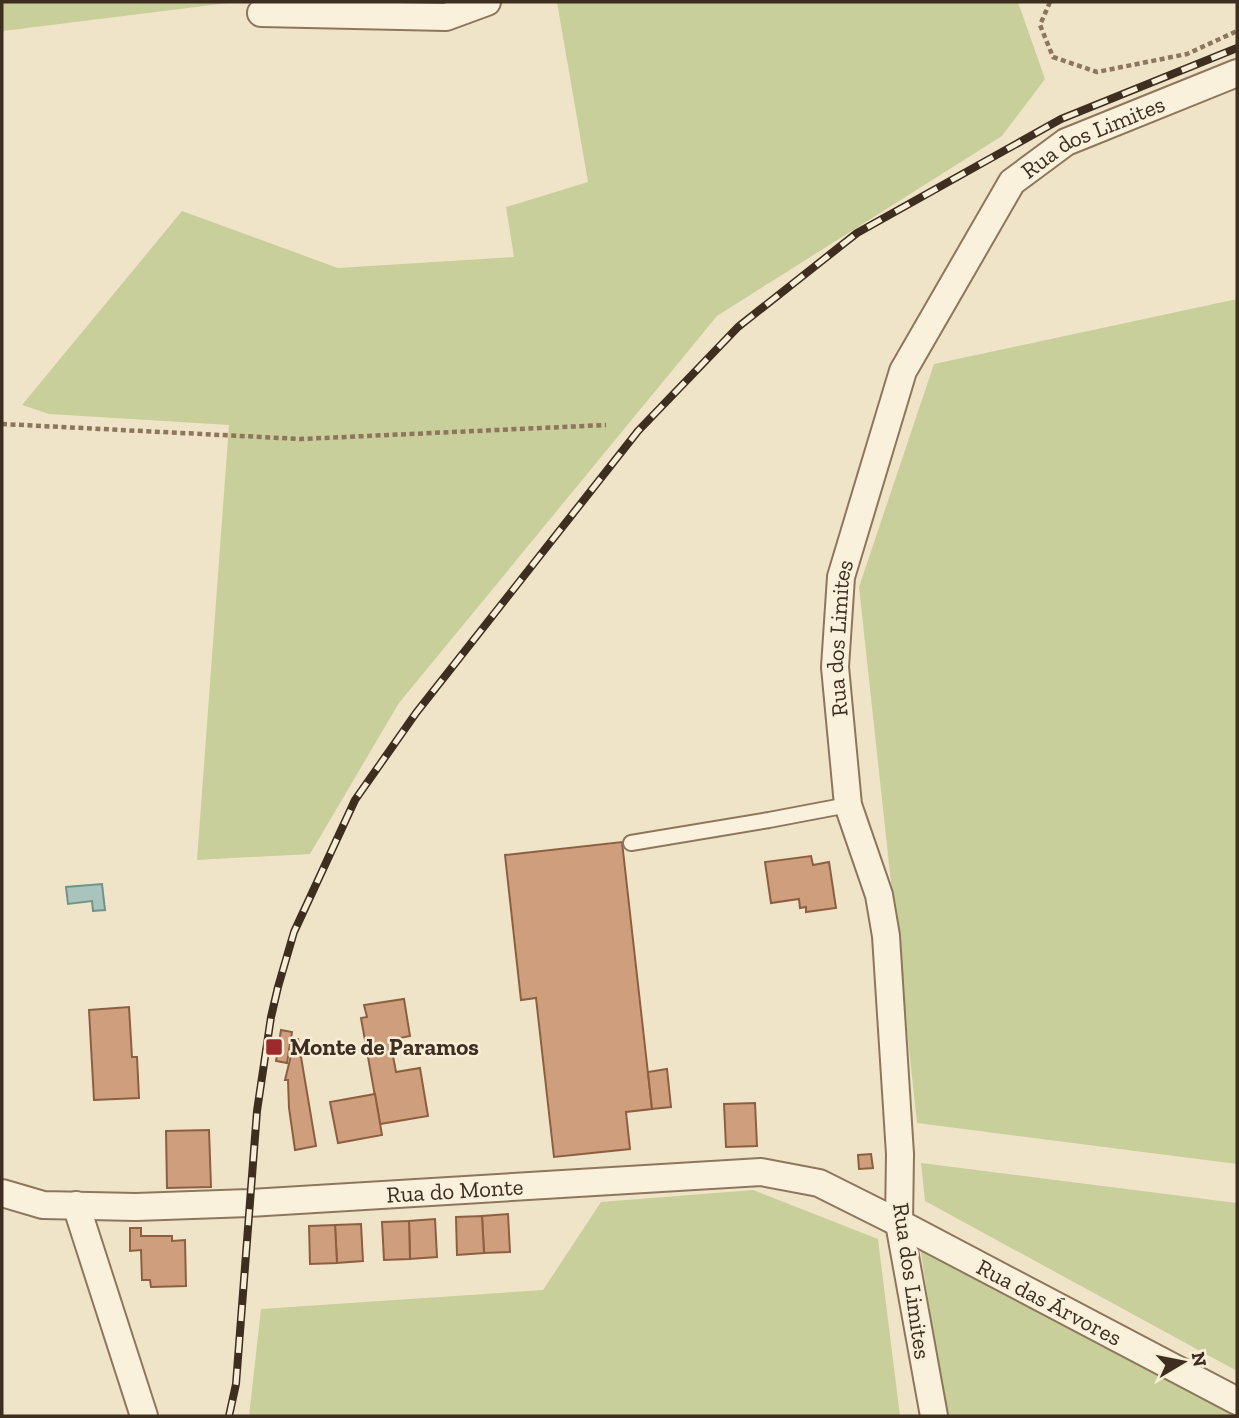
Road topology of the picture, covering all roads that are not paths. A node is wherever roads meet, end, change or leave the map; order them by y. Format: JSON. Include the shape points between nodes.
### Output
{"nodes":[{"id":1,"x":487,"y":2,"type":"edge"},
{"id":2,"x":261,"y":13,"type":"dead end"},
{"id":3,"x":1237,"y":74,"type":"edge"},
{"id":4,"x":848,"y":805,"type":"junction"},
{"id":5,"x":631,"y":843,"type":"dead end"},
{"id":6,"x":2,"y":1193,"type":"edge"},
{"id":7,"x":76,"y":1205,"type":"junction"},
{"id":8,"x":899,"y":1223,"type":"junction"},
{"id":9,"x":1237,"y":1401,"type":"edge"},
{"id":10,"x":144,"y":1416,"type":"edge"},
{"id":11,"x":934,"y":1416,"type":"edge"}],
"edges":[{"from":1,"to":2,"type":"street","via":[[446,17]]},
{"from":3,"to":4,"type":"street","name":"Rua dos Limites","via":[[1066,142],[1012,181],[903,371],[841,577],[835,667]]},
{"from":4,"to":5,"type":"lane"},
{"from":4,"to":8,"type":"street","name":"Rua dos Limites","via":[[879,895],[886,936],[900,1154]]},
{"from":6,"to":7,"type":"street","name":"Rua do Monte","via":[[43,1205]]},
{"from":7,"to":8,"type":"street","name":"Rua do Monte","via":[[249,1203],[761,1172],[819,1183]]},
{"from":7,"to":10,"type":"street"},
{"from":8,"to":9,"type":"street","name":"Rua das Árvores"},
{"from":8,"to":11,"type":"street","name":"Rua dos Limites"}]}
